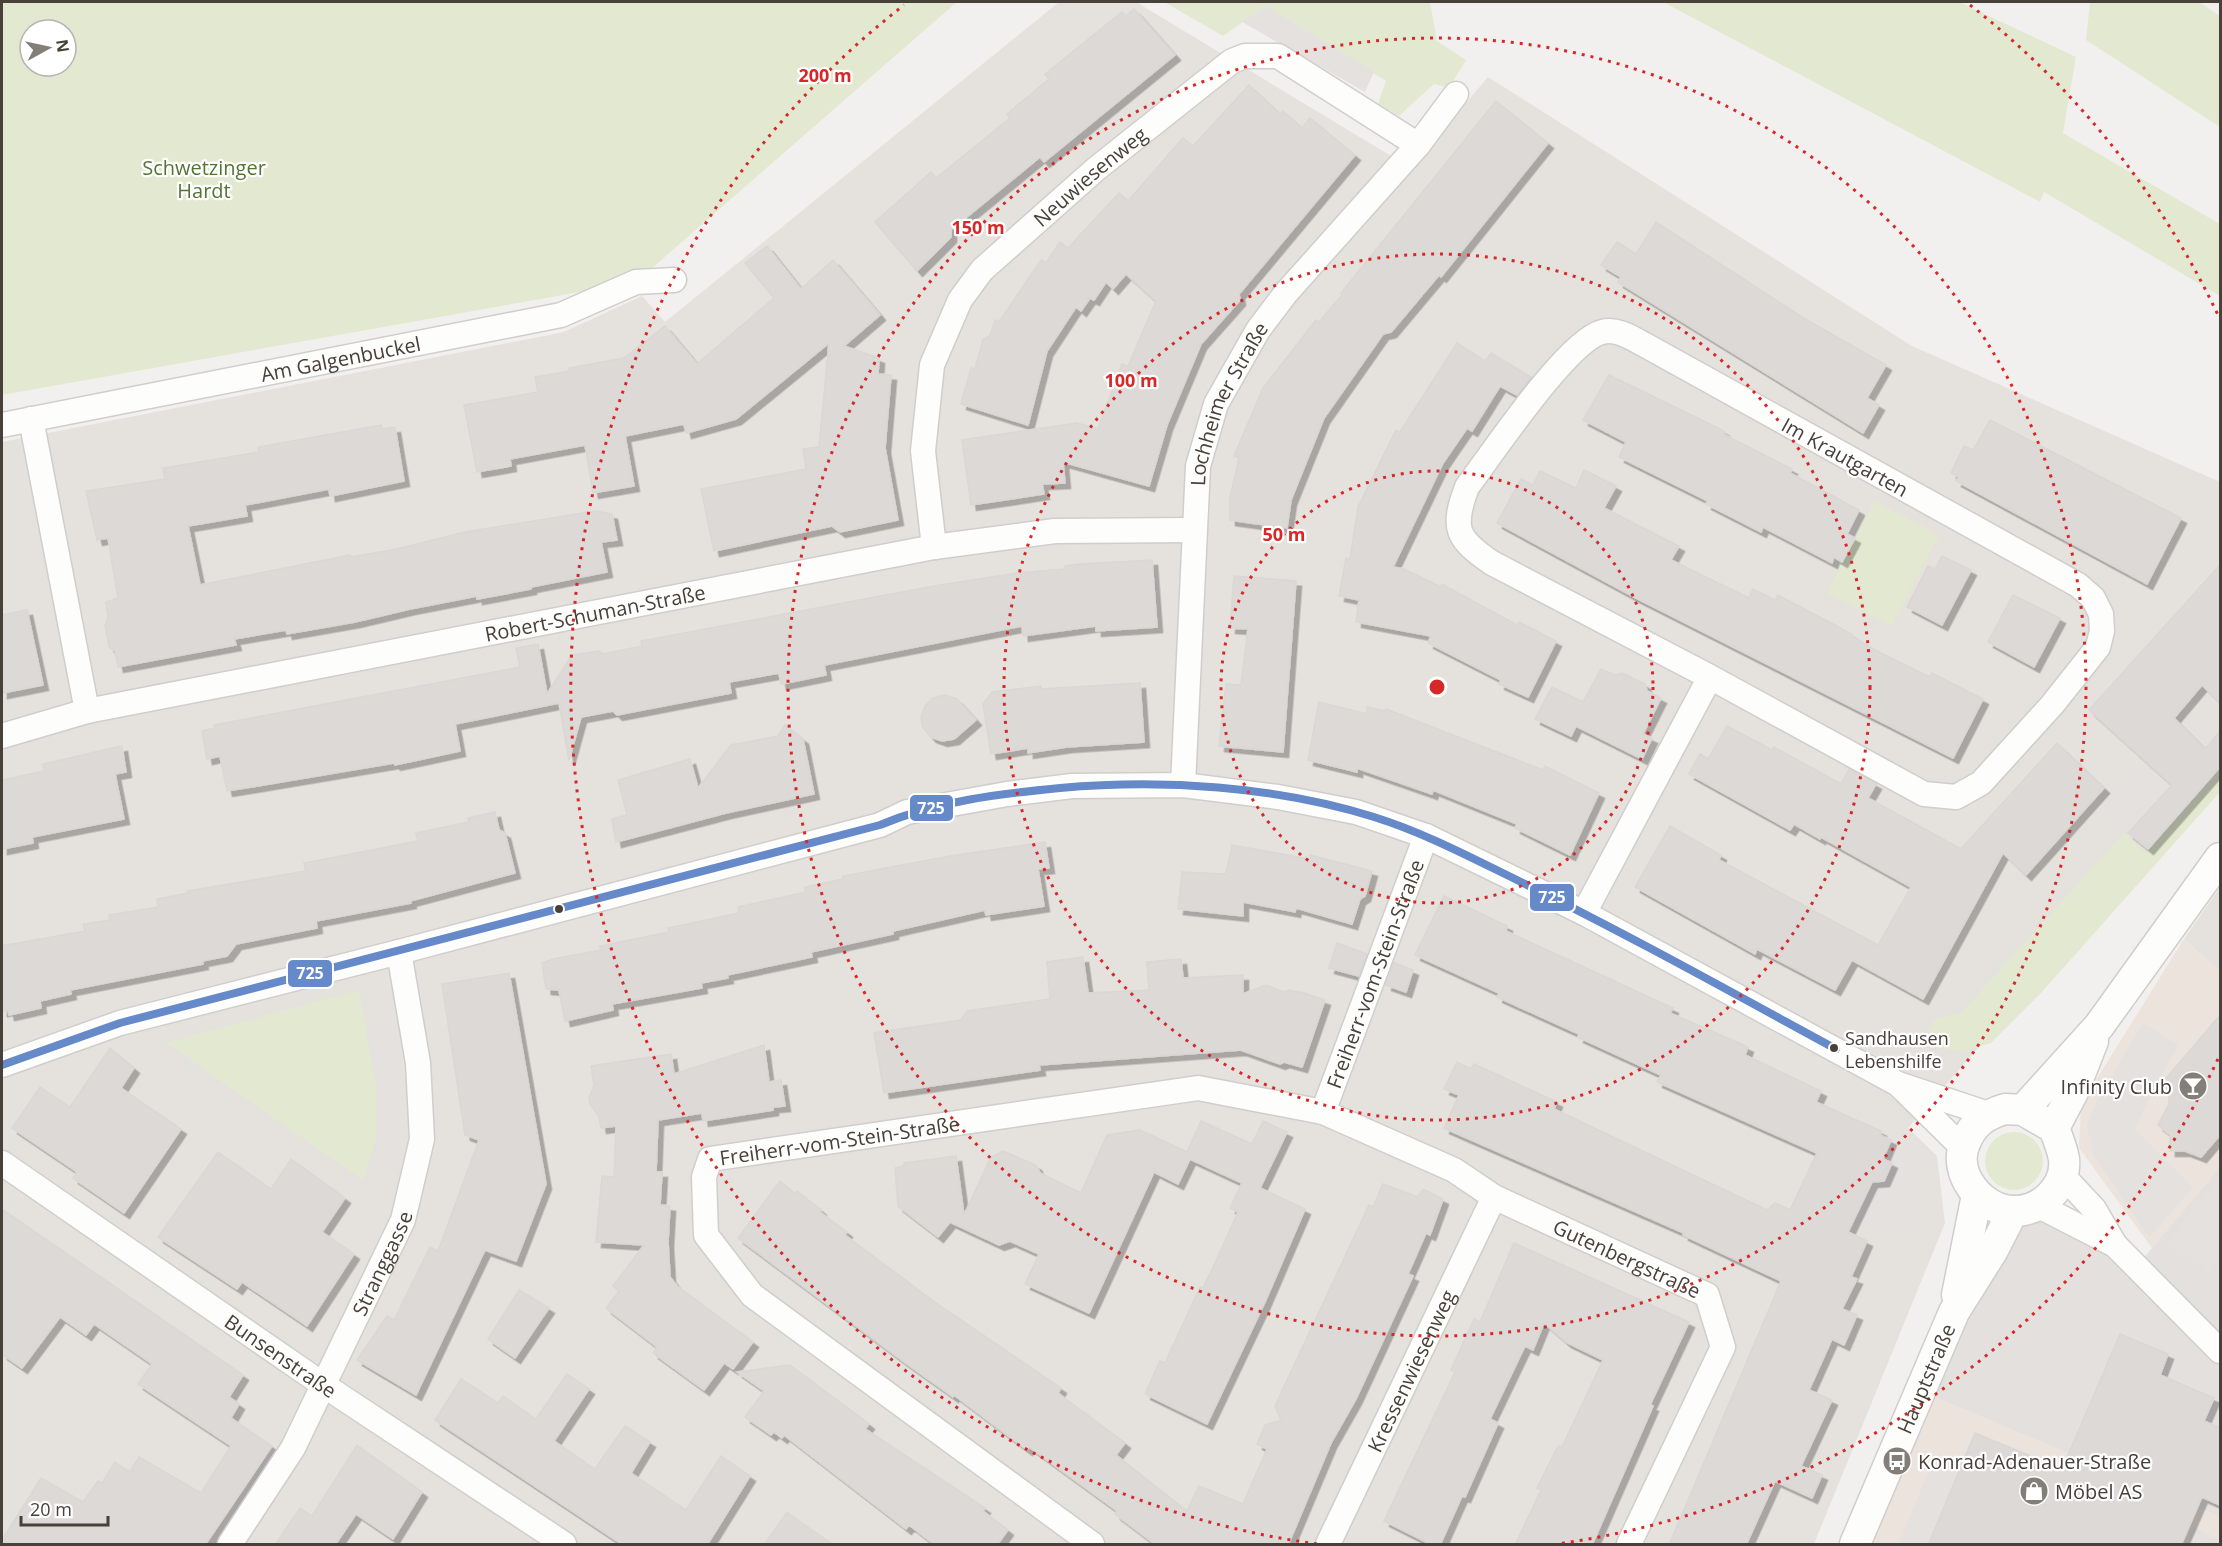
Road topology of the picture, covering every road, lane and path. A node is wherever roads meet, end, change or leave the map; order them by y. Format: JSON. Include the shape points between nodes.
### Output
{"nodes":[{"id":1,"x":1456,"y":94,"type":"dead end"},
{"id":2,"x":1418,"y":145,"type":"junction"},
{"id":3,"x":674,"y":280,"type":"dead end"},
{"id":4,"x":31,"y":419,"type":"junction"},
{"id":5,"x":2,"y":425,"type":"edge"},
{"id":6,"x":1193,"y":530,"type":"junction"},
{"id":7,"x":934,"y":547,"type":"junction"},
{"id":8,"x":1710,"y":678,"type":"junction"},
{"id":9,"x":87,"y":711,"type":"junction"},
{"id":10,"x":2,"y":736,"type":"edge"},
{"id":11,"x":1183,"y":785,"type":"junction"},
{"id":12,"x":1426,"y":836,"type":"junction"},
{"id":13,"x":2220,"y":858,"type":"edge"},
{"id":14,"x":1584,"y":913,"type":"junction"},
{"id":15,"x":399,"y":952,"type":"junction"},
{"id":16,"x":2099,"y":1026,"type":"junction"},
{"id":17,"x":2,"y":1065,"type":"edge"},
{"id":18,"x":1898,"y":1084,"type":"junction"},
{"id":19,"x":2023,"y":1110,"type":"junction"},
{"id":20,"x":1323,"y":1112,"type":"junction"},
{"id":21,"x":1988,"y":1114,"type":"junction"},
{"id":22,"x":2054,"y":1128,"type":"junction"},
{"id":23,"x":1963,"y":1148,"type":"junction"},
{"id":24,"x":2,"y":1163,"type":"edge"},
{"id":25,"x":2063,"y":1176,"type":"junction"},
{"id":26,"x":1977,"y":1195,"type":"junction"},
{"id":27,"x":1494,"y":1197,"type":"junction"},
{"id":28,"x":2025,"y":1208,"type":"junction"},
{"id":29,"x":2115,"y":1245,"type":"junction"},
{"id":30,"x":1954,"y":1312,"type":"junction"},
{"id":31,"x":2220,"y":1351,"type":"edge"},
{"id":32,"x":325,"y":1386,"type":"junction"},
{"id":33,"x":230,"y":1545,"type":"edge"},
{"id":34,"x":564,"y":1545,"type":"edge"},
{"id":35,"x":1092,"y":1545,"type":"edge"},
{"id":36,"x":1328,"y":1545,"type":"edge"},
{"id":37,"x":1629,"y":1545,"type":"edge"},
{"id":38,"x":1855,"y":1545,"type":"edge"}],
"edges":[{"from":1,"to":2,"type":"street","name":"Lochheimer Straße"},
{"from":2,"to":6,"type":"street","name":"Lochheimer Straße","via":[[1286,293],[1258,330],[1216,404],[1198,466]]},
{"from":2,"to":7,"type":"street","name":"Neuwiesenweg","via":[[1278,56],[1264,54],[1232,62],[1096,169],[982,270],[960,300],[946,330],[932,365],[923,451]]},
{"from":3,"to":4,"type":"street","name":"Am Galgenbuckel","via":[[636,282],[561,315]]},
{"from":4,"to":5,"type":"street","name":"Am Galgenbuckel"},
{"from":4,"to":9,"type":"street"},
{"from":6,"to":7,"type":"street","name":"Robert-Schuman-Straße","via":[[1054,531]]},
{"from":6,"to":11,"type":"street","name":"Lochheimer Straße"},
{"from":7,"to":9,"type":"street","name":"Robert-Schuman-Straße"},
{"from":8,"to":8,"type":"street","name":"Im Krautgarten","via":[[1924,794],[1956,797],[1981,783],[2091,656],[2100,639],[2101,614],[2093,598],[2078,585],[1645,345],[1620,332],[1603,332],[1588,338],[1566,357],[1467,487],[1460,505],[1459,525],[1466,545],[1492,563]]},
{"from":8,"to":14,"type":"street"},
{"from":9,"to":10,"type":"street","name":"Robert-Schuman-Straße"},
{"from":11,"to":12,"type":"street","via":[[1356,812]]},
{"from":11,"to":15,"type":"street","via":[[1072,786],[907,812],[880,825]]},
{"from":12,"to":14,"type":"street"},
{"from":12,"to":20,"type":"street","name":"Freiherr-vom-Stein-Straße"},
{"from":13,"to":16,"type":"street"},
{"from":14,"to":18,"type":"street"},
{"from":15,"to":17,"type":"street","via":[[120,1023]]},
{"from":15,"to":32,"type":"street","name":"Stranggasse","via":[[418,1062],[422,1139],[403,1220]]},
{"from":16,"to":19,"type":"street"},
{"from":16,"to":22,"type":"street"},
{"from":18,"to":21,"type":"street"},
{"from":18,"to":23,"type":"street"},
{"from":19,"to":21,"type":"street","via":[[2005,1109]]},
{"from":19,"to":22,"type":"street"},
{"from":20,"to":27,"type":"street","name":"Freiherr-vom-Stein-Straße","via":[[1454,1170]]},
{"from":20,"to":35,"type":"street","name":"Freiherr-vom-Stein-Straße","via":[[1198,1088],[710,1159],[704,1177],[706,1235],[752,1295]]},
{"from":21,"to":23,"type":"street","via":[[1969,1132]]},
{"from":22,"to":25,"type":"street","via":[[2064,1159]]},
{"from":23,"to":26,"type":"street","via":[[1966,1180]]},
{"from":24,"to":32,"type":"street","name":"Bunsenstraße"},
{"from":25,"to":28,"type":"street","name":"Hauptstraße","via":[[2056,1191]]},
{"from":25,"to":29,"type":"street","via":[[2094,1209]]},
{"from":26,"to":28,"type":"street","via":[[1997,1208]]},
{"from":26,"to":30,"type":"street","name":"Hauptstraße"},
{"from":27,"to":36,"type":"street","name":"Kressenwiesenweg"},
{"from":27,"to":37,"type":"street","name":"Gutenbergstraße","via":[[1707,1295],[1723,1347]]},
{"from":28,"to":29,"type":"street"},
{"from":28,"to":30,"type":"street","name":"Hauptstraße"},
{"from":29,"to":31,"type":"street"},
{"from":30,"to":38,"type":"street","name":"Hauptstraße"},
{"from":32,"to":33,"type":"street","name":"Stranggasse","via":[[293,1448]]},
{"from":32,"to":34,"type":"street","name":"Bunsenstraße"}]}
